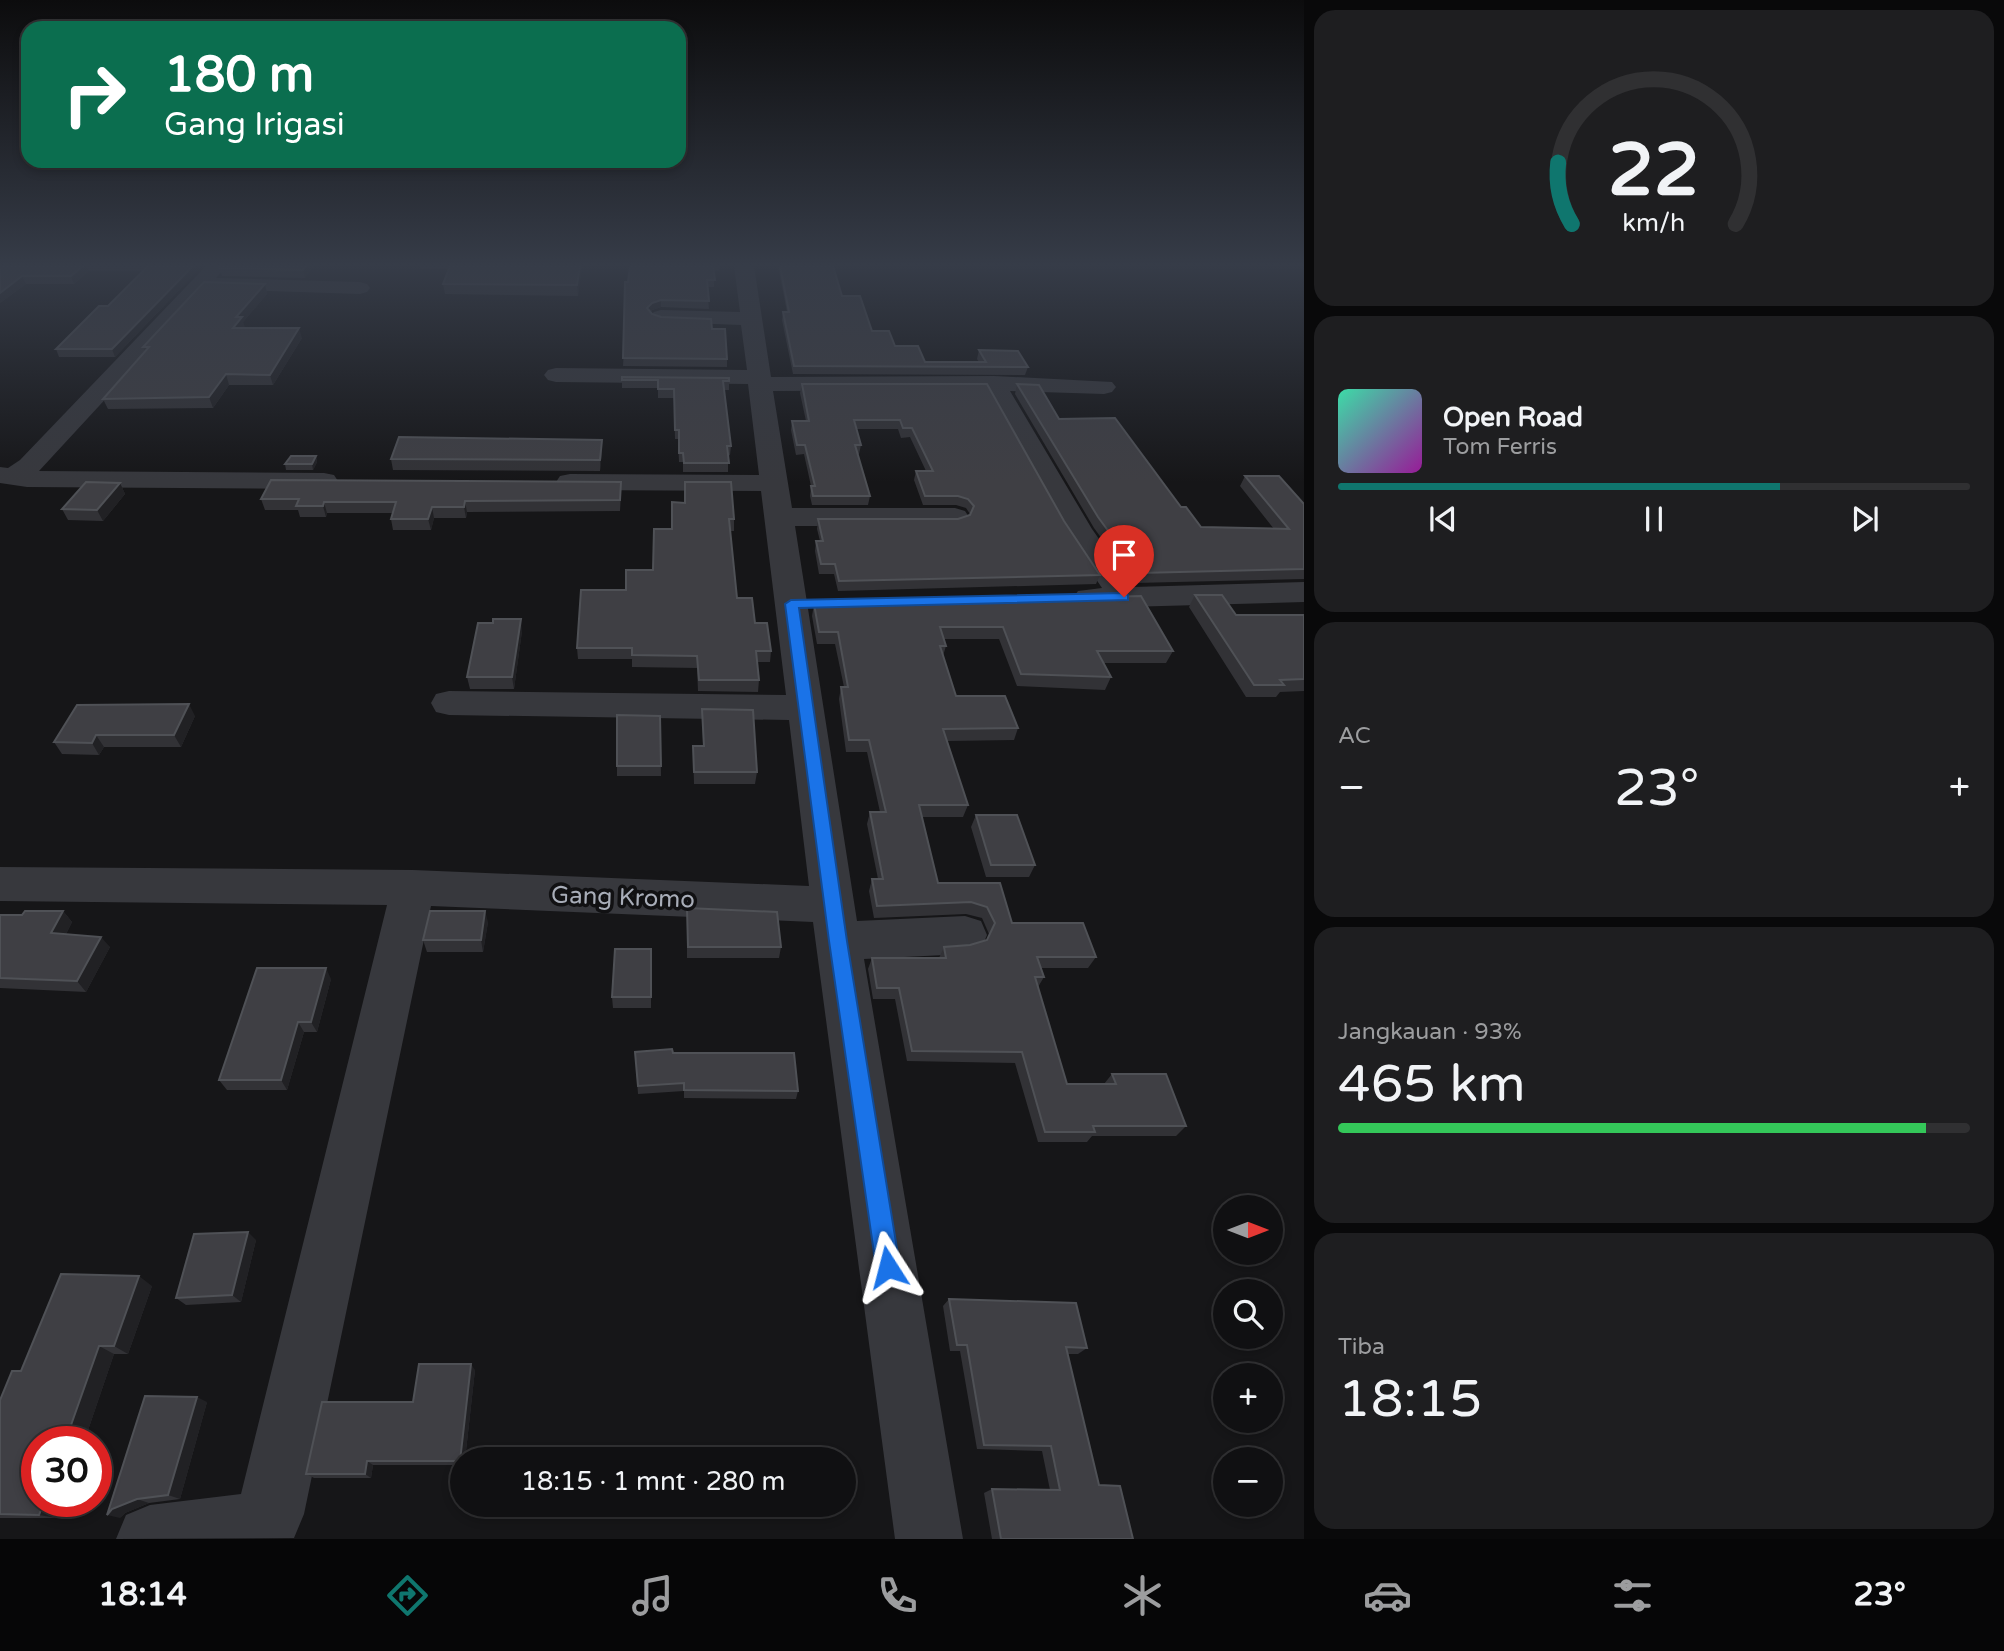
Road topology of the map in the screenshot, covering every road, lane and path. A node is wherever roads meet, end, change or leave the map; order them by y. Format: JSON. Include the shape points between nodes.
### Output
{"nodes":[{"id":1,"x":150,"y":338,"type":"edge"},
{"id":2,"x":753,"y":338,"type":"edge"},
{"id":3,"x":883,"y":365,"type":"edge"},
{"id":4,"x":556,"y":375,"type":"dead end"},
{"id":5,"x":758,"y":376,"type":"junction"},
{"id":6,"x":994,"y":383,"type":"junction"},
{"id":7,"x":1104,"y":387,"type":"dead end"},
{"id":8,"x":6,"y":476,"type":"edge"},
{"id":9,"x":345,"y":481,"type":"edge"},
{"id":10,"x":539,"y":482,"type":"edge"},
{"id":11,"x":776,"y":500,"type":"junction"},
{"id":12,"x":955,"y":517,"type":"edge"},
{"id":13,"x":1304,"y":592,"type":"edge"},
{"id":14,"x":1124,"y":597,"type":"junction"},
{"id":15,"x":1064,"y":598,"type":"edge"},
{"id":16,"x":449,"y":704,"type":"dead end"},
{"id":17,"x":806,"y":708,"type":"junction"},
{"id":18,"x":0,"y":884,"type":"edge"},
{"id":19,"x":413,"y":888,"type":"junction"},
{"id":20,"x":836,"y":923,"type":"junction"},
{"id":21,"x":965,"y":935,"type":"dead end"},
{"id":22,"x":150,"y":1539,"type":"edge"},
{"id":23,"x":929,"y":1539,"type":"edge"}],
"edges":[{"from":1,"to":8,"type":"street","via":[[29,466]]},
{"from":2,"to":5,"type":"street"},
{"from":3,"to":5,"type":"street"},
{"from":4,"to":5,"type":"street"},
{"from":5,"to":6,"type":"street"},
{"from":5,"to":11,"type":"street"},
{"from":6,"to":7,"type":"street"},
{"from":6,"to":14,"type":"street","via":[[1078,530]]},
{"from":8,"to":9,"type":"street"},
{"from":10,"to":11,"type":"street"},
{"from":11,"to":12,"type":"street"},
{"from":11,"to":17,"type":"street","via":[[805,604]]},
{"from":13,"to":14,"type":"street"},
{"from":14,"to":15,"type":"street"},
{"from":16,"to":17,"type":"street"},
{"from":17,"to":20,"type":"street"},
{"from":18,"to":19,"type":"street","name":"Gang Kromo"},
{"from":19,"to":20,"type":"street","name":"Gang Kromo"},
{"from":19,"to":22,"type":"street","via":[[270,1514],[258,1526]]},
{"from":20,"to":21,"type":"street","name":"Gang Kromo"},
{"from":20,"to":23,"type":"street"}]}
